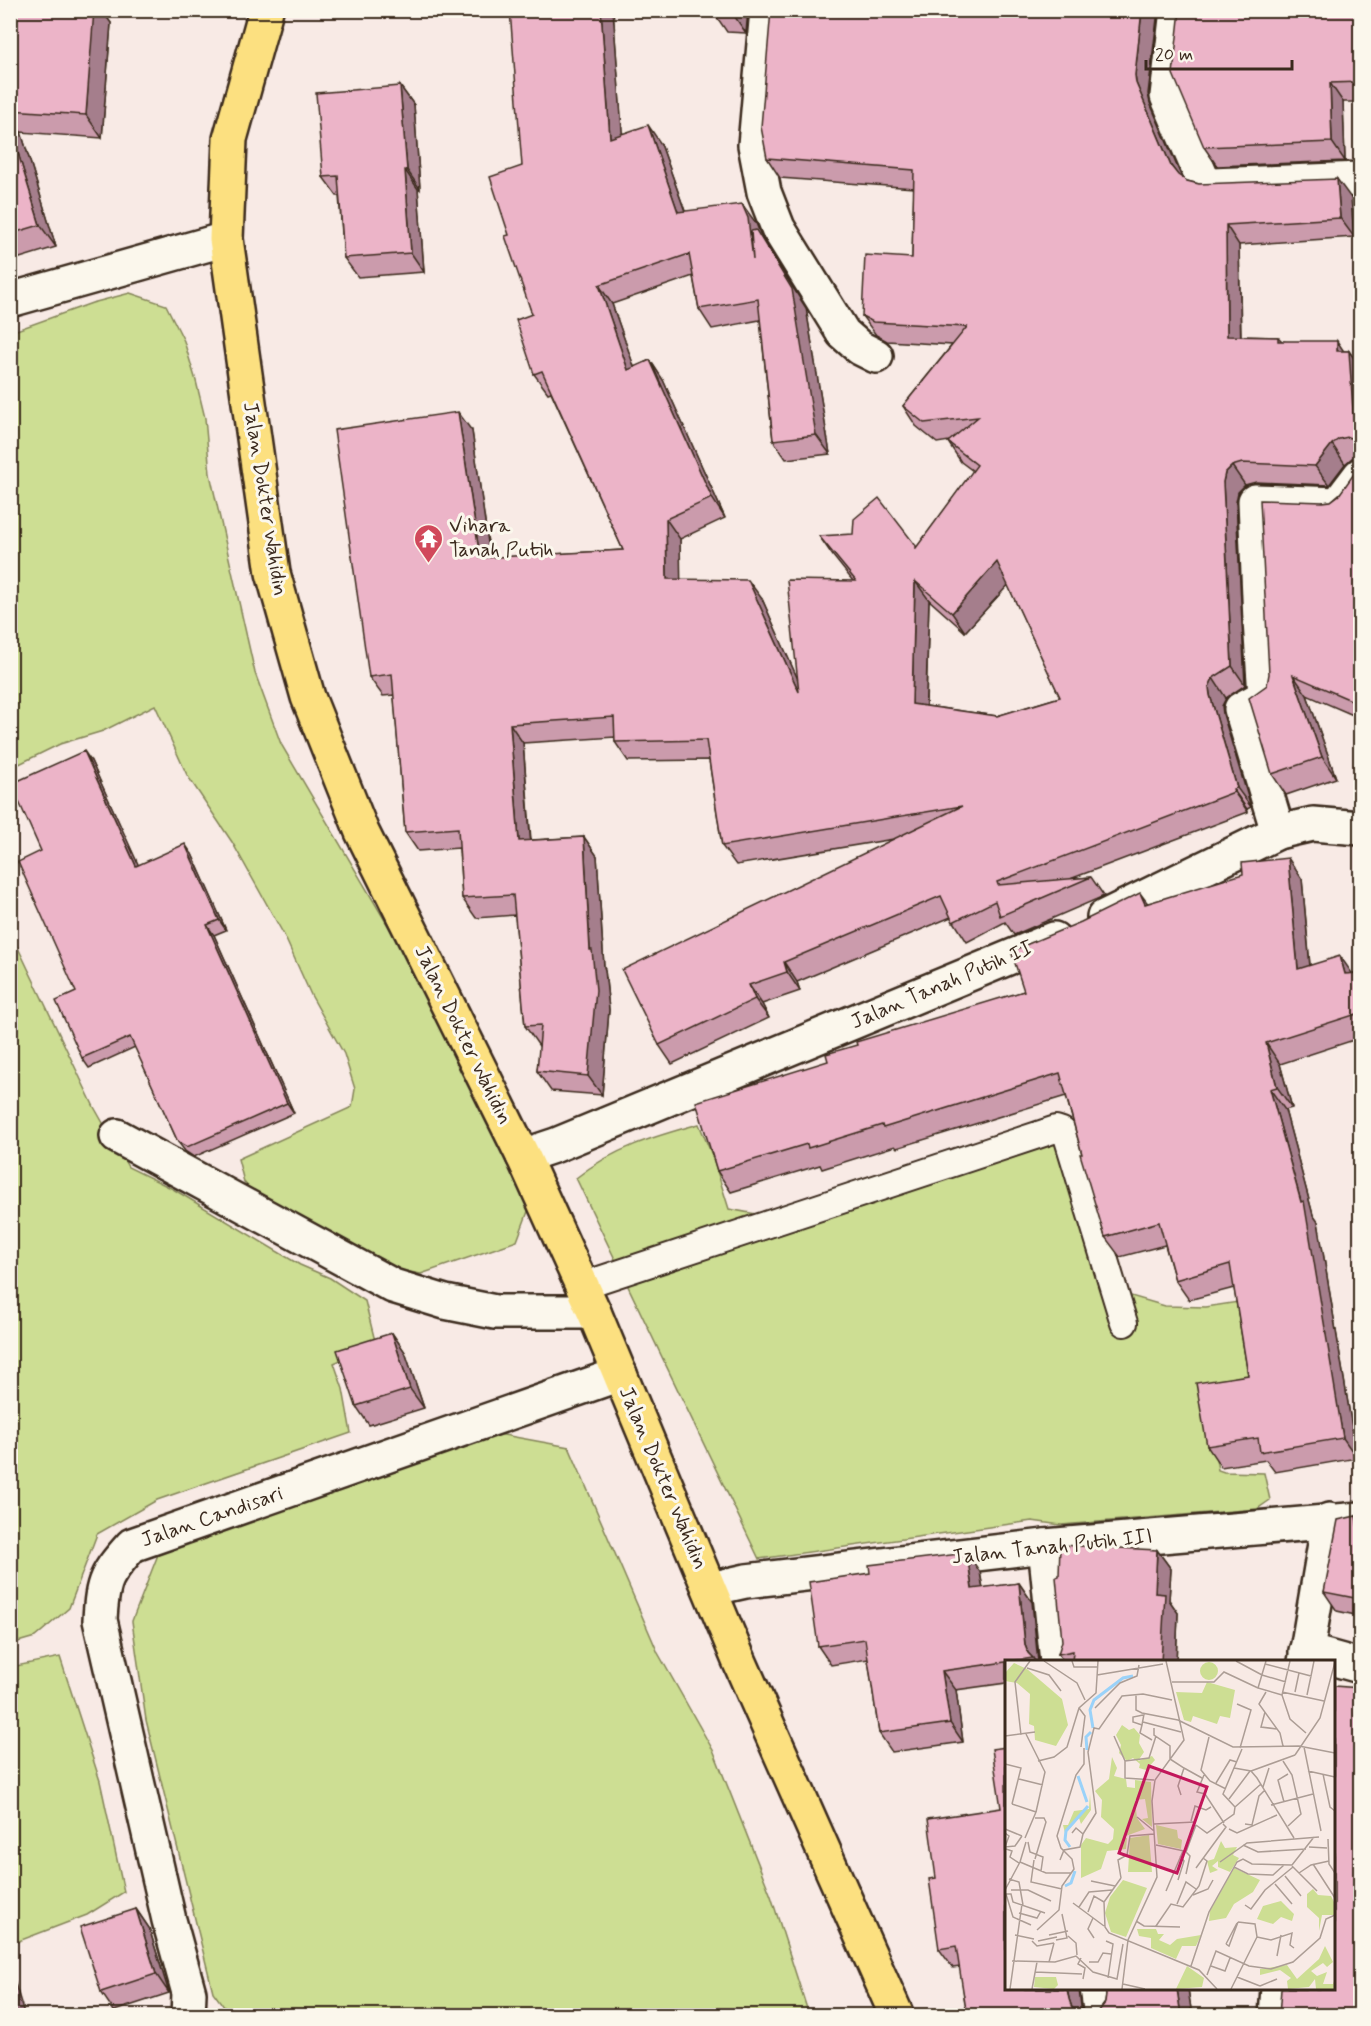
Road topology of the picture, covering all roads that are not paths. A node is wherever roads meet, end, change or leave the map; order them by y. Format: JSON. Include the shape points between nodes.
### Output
{"nodes":[{"id":1,"x":266,"y":10,"type":"edge"},
{"id":2,"x":767,"y":10,"type":"edge"},
{"id":3,"x":1177,"y":10,"type":"edge"},
{"id":4,"x":1360,"y":179,"type":"edge"},
{"id":5,"x":226,"y":239,"type":"junction"},
{"id":6,"x":10,"y":300,"type":"edge"},
{"id":7,"x":876,"y":356,"type":"dead end"},
{"id":8,"x":1360,"y":475,"type":"edge"},
{"id":9,"x":1360,"y":828,"type":"edge"},
{"id":10,"x":1278,"y":832,"type":"junction"},
{"id":11,"x":117,"y":1136,"type":"dead end"},
{"id":12,"x":523,"y":1156,"type":"junction"},
{"id":13,"x":587,"y":1299,"type":"junction"},
{"id":14,"x":1124,"y":1323,"type":"dead end"},
{"id":15,"x":620,"y":1374,"type":"junction"},
{"id":16,"x":1345,"y":1520,"type":"edge"},
{"id":17,"x":1044,"y":1546,"type":"junction"},
{"id":18,"x":710,"y":1589,"type":"junction"},
{"id":19,"x":1306,"y":1656,"type":"edge"},
{"id":20,"x":1057,"y":1660,"type":"edge"},
{"id":21,"x":1328,"y":1660,"type":"edge"},
{"id":22,"x":1335,"y":1661,"type":"edge"},
{"id":23,"x":1360,"y":1666,"type":"edge"},
{"id":24,"x":1097,"y":1990,"type":"edge"},
{"id":25,"x":1278,"y":1990,"type":"edge"},
{"id":26,"x":188,"y":2016,"type":"edge"},
{"id":27,"x":897,"y":2016,"type":"edge"},
{"id":28,"x":1101,"y":2016,"type":"edge"},
{"id":29,"x":1276,"y":2016,"type":"edge"}],
"edges":[{"from":1,"to":5,"type":"highway","name":"Jalan Dokter Wahidin","via":[[230,139]]},
{"from":2,"to":7,"type":"street","via":[[755,145],[764,192],[778,228],[843,333]]},
{"from":3,"to":4,"type":"street","via":[[1167,96],[1206,183]]},
{"from":5,"to":6,"type":"street"},
{"from":5,"to":12,"type":"highway","name":"Jalan Dokter Wahidin","via":[[273,573],[308,697],[362,832]]},
{"from":8,"to":10,"type":"street","via":[[1338,504],[1255,501],[1265,696],[1241,709]]},
{"from":9,"to":10,"type":"street","name":"Jalan Tanah Putih II","via":[[1313,824]]},
{"from":10,"to":12,"type":"street","name":"Jalan Tanah Putih II","via":[[1088,925]]},
{"from":11,"to":13,"type":"street","via":[[393,1286],[495,1312]]},
{"from":12,"to":13,"type":"highway","name":"Jalan Dokter Wahidin"},
{"from":13,"to":14,"type":"lane","via":[[1056,1129],[1067,1136]]},
{"from":13,"to":15,"type":"highway","name":"Jalan Dokter Wahidin"},
{"from":15,"to":18,"type":"highway","name":"Jalan Dokter Wahidin"},
{"from":15,"to":26,"type":"street","name":"Jalan Candisari","via":[[132,1545],[111,1568],[102,1592],[100,1620],[189,1993]]},
{"from":16,"to":17,"type":"street","name":"Jalan Tanah Putih III"},
{"from":16,"to":19,"type":"street"},
{"from":17,"to":18,"type":"street","name":"Jalan Tanah Putih III","via":[[746,1581]]},
{"from":17,"to":20,"type":"street"},
{"from":18,"to":27,"type":"highway","name":"Jalan Dokter Wahidin"},
{"from":19,"to":21,"type":"street"},
{"from":22,"to":23,"type":"street"},
{"from":24,"to":28,"type":"street"},
{"from":25,"to":29,"type":"street"}]}
